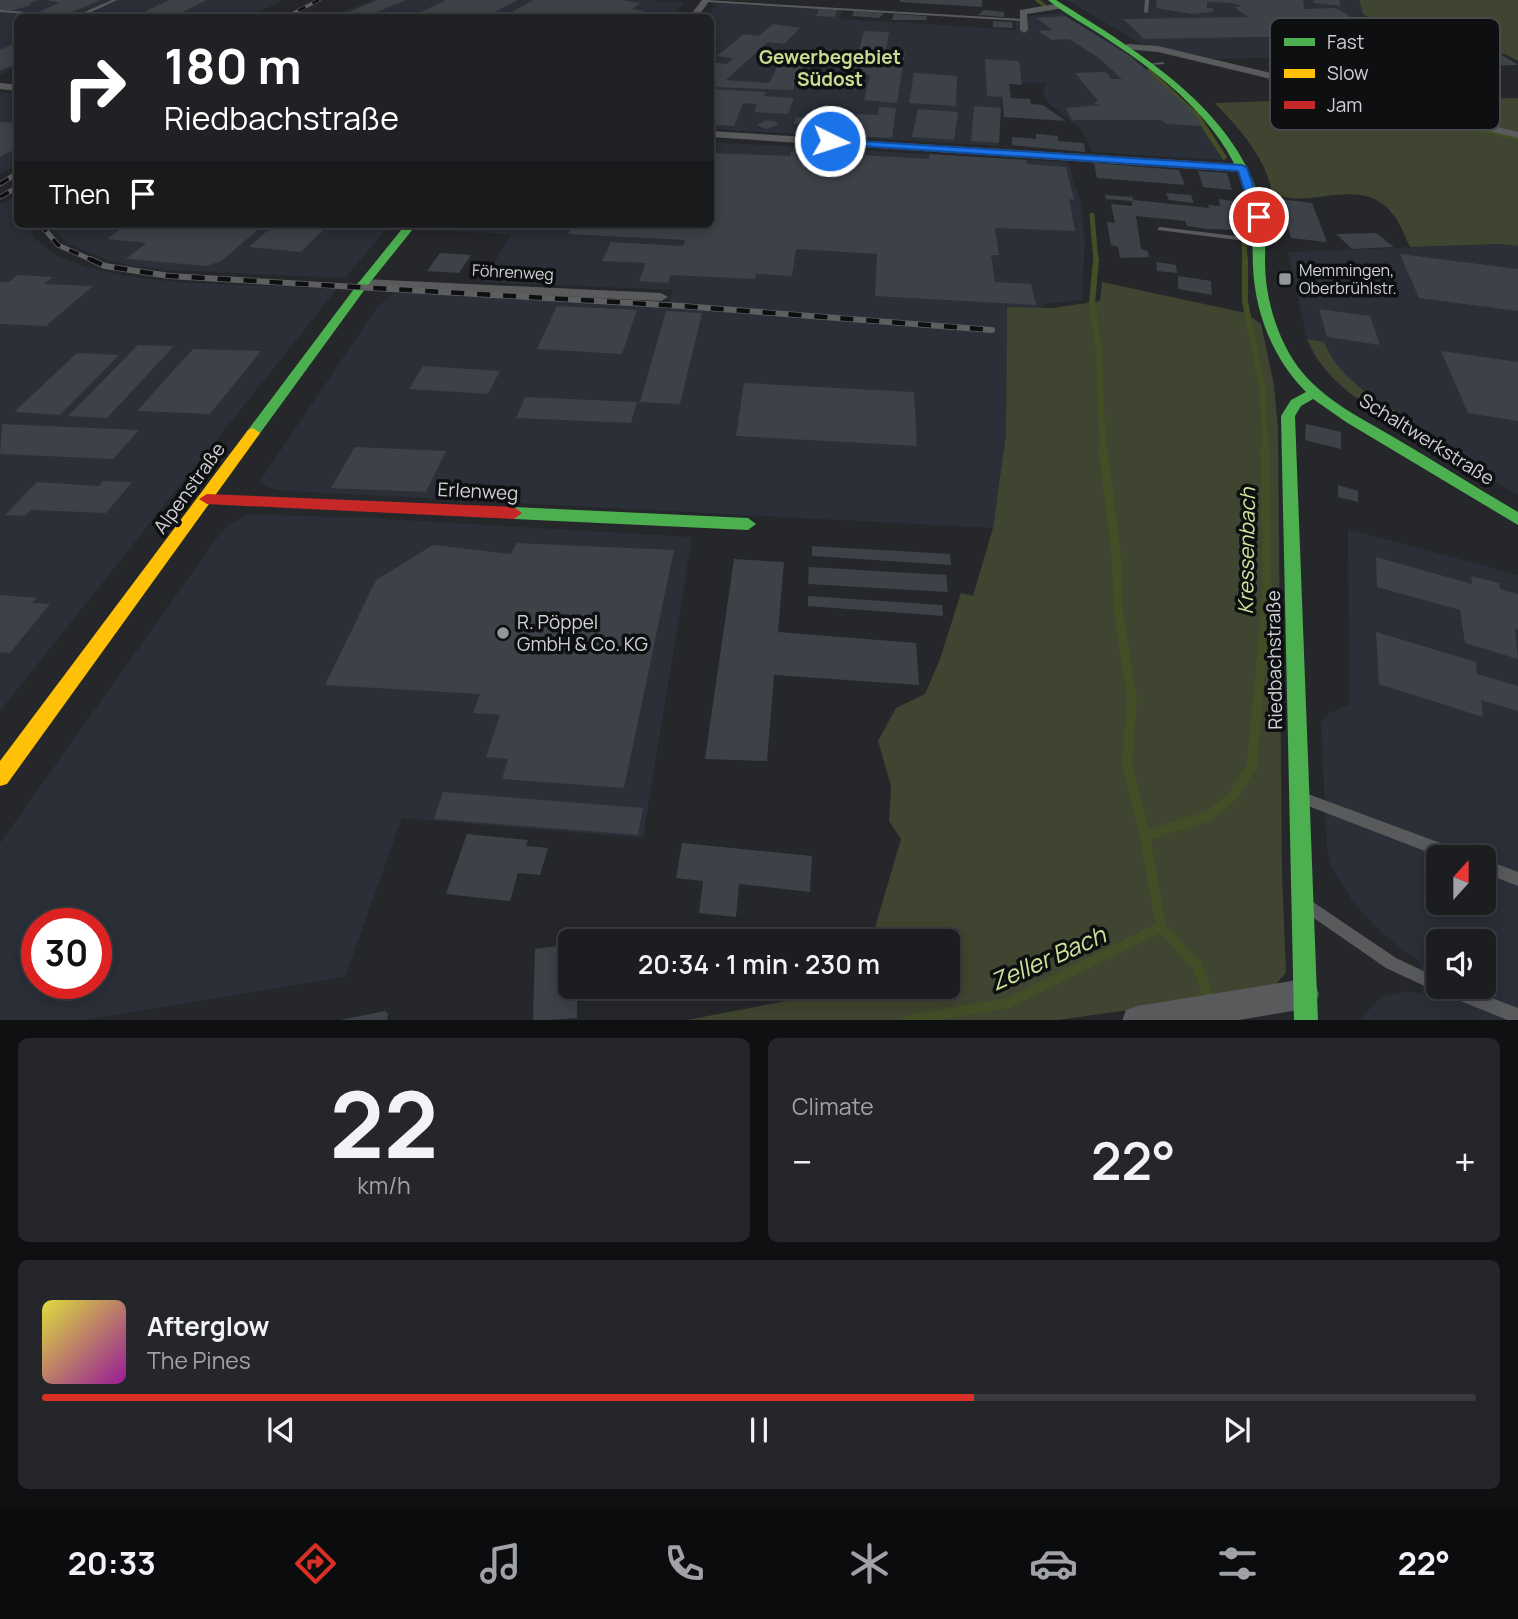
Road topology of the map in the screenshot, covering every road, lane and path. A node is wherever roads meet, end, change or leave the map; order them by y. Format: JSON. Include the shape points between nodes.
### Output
{"nodes":[{"id":1,"x":115,"y":0,"type":"edge"},
{"id":2,"x":1147,"y":0,"type":"edge"},
{"id":3,"x":706,"y":1,"type":"edge"},
{"id":4,"x":1064,"y":6,"type":"edge"},
{"id":5,"x":0,"y":11,"type":"edge"},
{"id":6,"x":1146,"y":12,"type":"dead end"},
{"id":7,"x":40,"y":14,"type":"edge"},
{"id":8,"x":83,"y":14,"type":"edge"},
{"id":9,"x":1021,"y":20,"type":"junction"},
{"id":10,"x":1024,"y":30,"type":"dead end"},
{"id":11,"x":1128,"y":47,"type":"junction"},
{"id":12,"x":1270,"y":76,"type":"edge"},
{"id":13,"x":1497,"y":130,"type":"edge"},
{"id":14,"x":714,"y":134,"type":"edge"},
{"id":15,"x":1518,"y":135,"type":"edge"},
{"id":16,"x":1242,"y":168,"type":"junction"},
{"id":17,"x":409,"y":228,"type":"edge"},
{"id":18,"x":1160,"y":229,"type":"dead end"},
{"id":19,"x":1256,"y":241,"type":"junction"},
{"id":20,"x":364,"y":283,"type":"junction"},
{"id":21,"x":661,"y":297,"type":"dead end"},
{"id":22,"x":1315,"y":392,"type":"junction"},
{"id":23,"x":206,"y":499,"type":"junction"},
{"id":24,"x":1518,"y":519,"type":"edge"},
{"id":25,"x":748,"y":524,"type":"dead end"},
{"id":26,"x":0,"y":777,"type":"edge"},
{"id":27,"x":1298,"y":796,"type":"junction"},
{"id":28,"x":1428,"y":845,"type":"edge"},
{"id":29,"x":1496,"y":871,"type":"edge"},
{"id":30,"x":1518,"y":879,"type":"edge"},
{"id":31,"x":1301,"y":901,"type":"junction"},
{"id":32,"x":1426,"y":979,"type":"edge"},
{"id":33,"x":1475,"y":999,"type":"edge"},
{"id":34,"x":1305,"y":1007,"type":"edge"},
{"id":35,"x":1518,"y":1016,"type":"edge"},
{"id":36,"x":1137,"y":1020,"type":"edge"}],
"edges":[{"from":1,"to":8,"type":"lane"},
{"from":2,"to":6,"type":"lane"},
{"from":3,"to":9,"type":"lane"},
{"from":4,"to":9,"type":"street","via":[[1027,10]]},
{"from":4,"to":11,"type":"street"},
{"from":5,"to":7,"type":"lane"},
{"from":9,"to":10,"type":"street"},
{"from":11,"to":12,"type":"street","via":[[1158,49]]},
{"from":11,"to":16,"type":"street","via":[[1156,63],[1194,102]]},
{"from":13,"to":15,"type":"street"},
{"from":14,"to":16,"type":"street"},
{"from":16,"to":19,"type":"street","via":[[1259,217]]},
{"from":17,"to":20,"type":"street","name":"Alpenstraße"},
{"from":18,"to":19,"type":"lane"},
{"from":19,"to":22,"type":"street","via":[[1262,285],[1279,343],[1293,369]]},
{"from":20,"to":21,"type":"street","name":"Föhrenweg"},
{"from":20,"to":23,"type":"street","name":"Alpenstraße"},
{"from":22,"to":24,"type":"street","name":"Schaltwerkstraße"},
{"from":22,"to":27,"type":"street","name":"Riedbachstraße","via":[[1296,403],[1289,416]]},
{"from":23,"to":25,"type":"street","name":"Erlenweg"},
{"from":23,"to":26,"type":"street","name":"Alpenstraße"},
{"from":27,"to":28,"type":"lane"},
{"from":27,"to":31,"type":"street","name":"Riedbachstraße"},
{"from":29,"to":30,"type":"lane"},
{"from":31,"to":32,"type":"lane","via":[[1391,963]]},
{"from":31,"to":34,"type":"street","name":"Riedbachstraße"},
{"from":33,"to":35,"type":"lane"},
{"from":34,"to":36,"type":"street","via":[[1236,1005]]}]}
